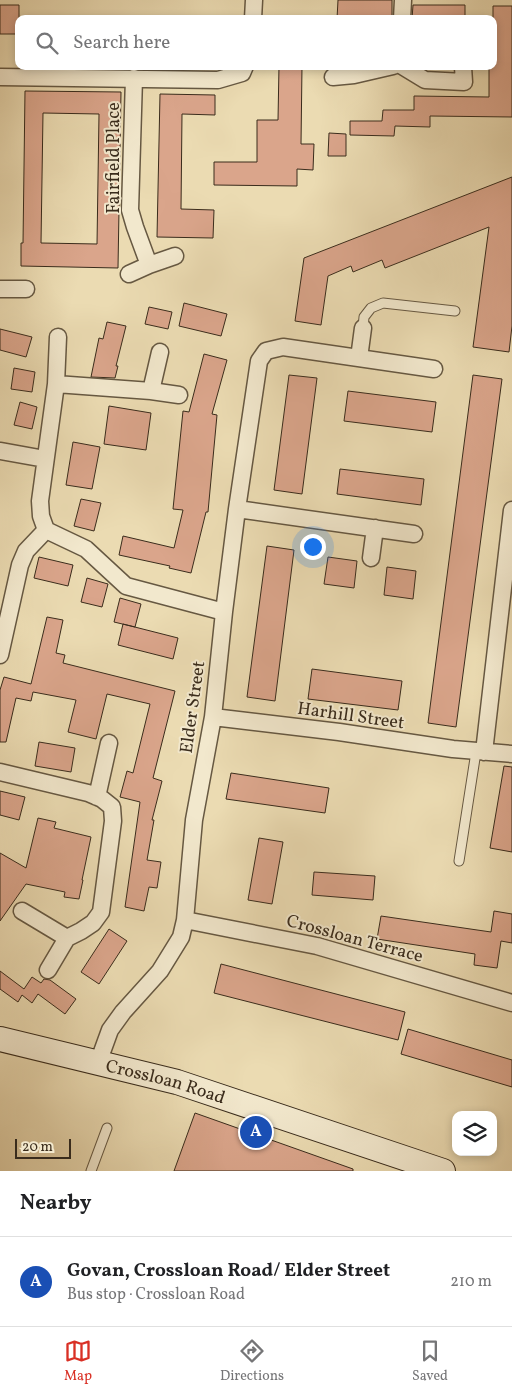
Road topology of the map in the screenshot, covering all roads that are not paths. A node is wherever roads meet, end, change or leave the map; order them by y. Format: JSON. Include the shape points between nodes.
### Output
{"nodes":[{"id":1,"x":254,"y":0,"type":"edge"},
{"id":2,"x":403,"y":0,"type":"edge"},
{"id":3,"x":253,"y":15,"type":"edge"},
{"id":4,"x":402,"y":15,"type":"edge"},
{"id":5,"x":244,"y":70,"type":"edge"},
{"id":6,"x":376,"y":70,"type":"edge"},
{"id":7,"x":409,"y":70,"type":"edge"},
{"id":8,"x":463,"y":70,"type":"edge"},
{"id":9,"x":0,"y":77,"type":"edge"},
{"id":10,"x":333,"y":77,"type":"dead end"},
{"id":11,"x":134,"y":78,"type":"junction"},
{"id":12,"x":0,"y":87,"type":"edge"},
{"id":13,"x":175,"y":256,"type":"dead end"},
{"id":14,"x":149,"y":265,"type":"junction"},
{"id":15,"x":129,"y":274,"type":"dead end"},
{"id":16,"x":0,"y":289,"type":"edge"},
{"id":17,"x":26,"y":289,"type":"dead end"},
{"id":18,"x":455,"y":311,"type":"dead end"},
{"id":19,"x":363,"y":328,"type":"joint"},
{"id":20,"x":58,"y":337,"type":"dead end"},
{"id":21,"x":160,"y":352,"type":"dead end"},
{"id":22,"x":359,"y":358,"type":"junction"},
{"id":23,"x":434,"y":369,"type":"dead end"},
{"id":24,"x":56,"y":384,"type":"junction"},
{"id":25,"x":151,"y":392,"type":"junction"},
{"id":26,"x":179,"y":396,"type":"dead end"},
{"id":27,"x":1,"y":451,"type":"edge"},
{"id":28,"x":45,"y":459,"type":"junction"},
{"id":29,"x":237,"y":509,"type":"junction"},
{"id":30,"x":512,"y":510,"type":"edge"},
{"id":31,"x":374,"y":528,"type":"junction"},
{"id":32,"x":46,"y":530,"type":"junction"},
{"id":33,"x":414,"y":534,"type":"dead end"},
{"id":34,"x":371,"y":558,"type":"dead end"},
{"id":35,"x":224,"y":612,"type":"junction"},
{"id":36,"x":0,"y":655,"type":"edge"},
{"id":37,"x":213,"y":717,"type":"junction"},
{"id":38,"x":109,"y":743,"type":"dead end"},
{"id":39,"x":480,"y":752,"type":"junction"},
{"id":40,"x":512,"y":754,"type":"edge"},
{"id":41,"x":0,"y":772,"type":"edge"},
{"id":42,"x":97,"y":797,"type":"junction"},
{"id":43,"x":459,"y":861,"type":"dead end"},
{"id":44,"x":22,"y":912,"type":"dead end"},
{"id":45,"x":185,"y":920,"type":"junction"},
{"id":46,"x":67,"y":938,"type":"junction"},
{"id":47,"x":48,"y":970,"type":"dead end"},
{"id":48,"x":512,"y":1003,"type":"edge"},
{"id":49,"x":0,"y":1039,"type":"edge"},
{"id":50,"x":98,"y":1062,"type":"junction"},
{"id":51,"x":107,"y":1128,"type":"dead end"},
{"id":52,"x":91,"y":1171,"type":"edge"},
{"id":53,"x":443,"y":1171,"type":"edge"}],
"edges":[{"from":1,"to":3,"type":"street"},
{"from":2,"to":4,"type":"street"},
{"from":5,"to":11,"type":"street","via":[[242,74],[218,80]]},
{"from":6,"to":10,"type":"street"},
{"from":7,"to":8,"type":"street","via":[[425,80],[464,82]]},
{"from":9,"to":11,"type":"street"},
{"from":9,"to":12,"type":"street"},
{"from":11,"to":14,"type":"street","name":"Fairfield Place","via":[[130,210]]},
{"from":13,"to":14,"type":"street"},
{"from":14,"to":15,"type":"street"},
{"from":16,"to":17,"type":"street"},
{"from":18,"to":19,"type":"lane","via":[[383,303],[371,308],[364,317]]},
{"from":19,"to":22,"type":"street"},
{"from":20,"to":24,"type":"street"},
{"from":21,"to":25,"type":"street"},
{"from":22,"to":23,"type":"street"},
{"from":22,"to":29,"type":"street","name":"Elder Street","via":[[284,347],[266,351],[259,361]]},
{"from":24,"to":25,"type":"street"},
{"from":24,"to":28,"type":"street"},
{"from":25,"to":26,"type":"street"},
{"from":27,"to":28,"type":"street"},
{"from":28,"to":32,"type":"street","via":[[40,501]]},
{"from":29,"to":31,"type":"street"},
{"from":29,"to":35,"type":"street","name":"Elder Street"},
{"from":30,"to":39,"type":"street"},
{"from":31,"to":33,"type":"street"},
{"from":31,"to":34,"type":"street"},
{"from":32,"to":35,"type":"street","via":[[86,549],[126,586]]},
{"from":32,"to":36,"type":"street","via":[[26,551],[20,565]]},
{"from":35,"to":37,"type":"street","name":"Elder Street"},
{"from":37,"to":39,"type":"street","name":"Harhill Street"},
{"from":37,"to":45,"type":"street","name":"Elder Street","via":[[194,820]]},
{"from":38,"to":42,"type":"street"},
{"from":39,"to":40,"type":"street","name":"Harhill Street"},
{"from":39,"to":43,"type":"lane"},
{"from":41,"to":42,"type":"street"},
{"from":42,"to":46,"type":"street","via":[[112,807],[101,912],[94,923]]},
{"from":44,"to":46,"type":"street"},
{"from":45,"to":48,"type":"street","name":"Crossloan Terrace","via":[[317,946]]},
{"from":45,"to":50,"type":"street","name":"Elder Street","via":[[181,937],[160,972],[110,1030]]},
{"from":46,"to":47,"type":"street"},
{"from":49,"to":50,"type":"street","name":"Crossloan Road"},
{"from":50,"to":53,"type":"street","name":"Crossloan Road","via":[[177,1082]]},
{"from":51,"to":52,"type":"lane"}]}
